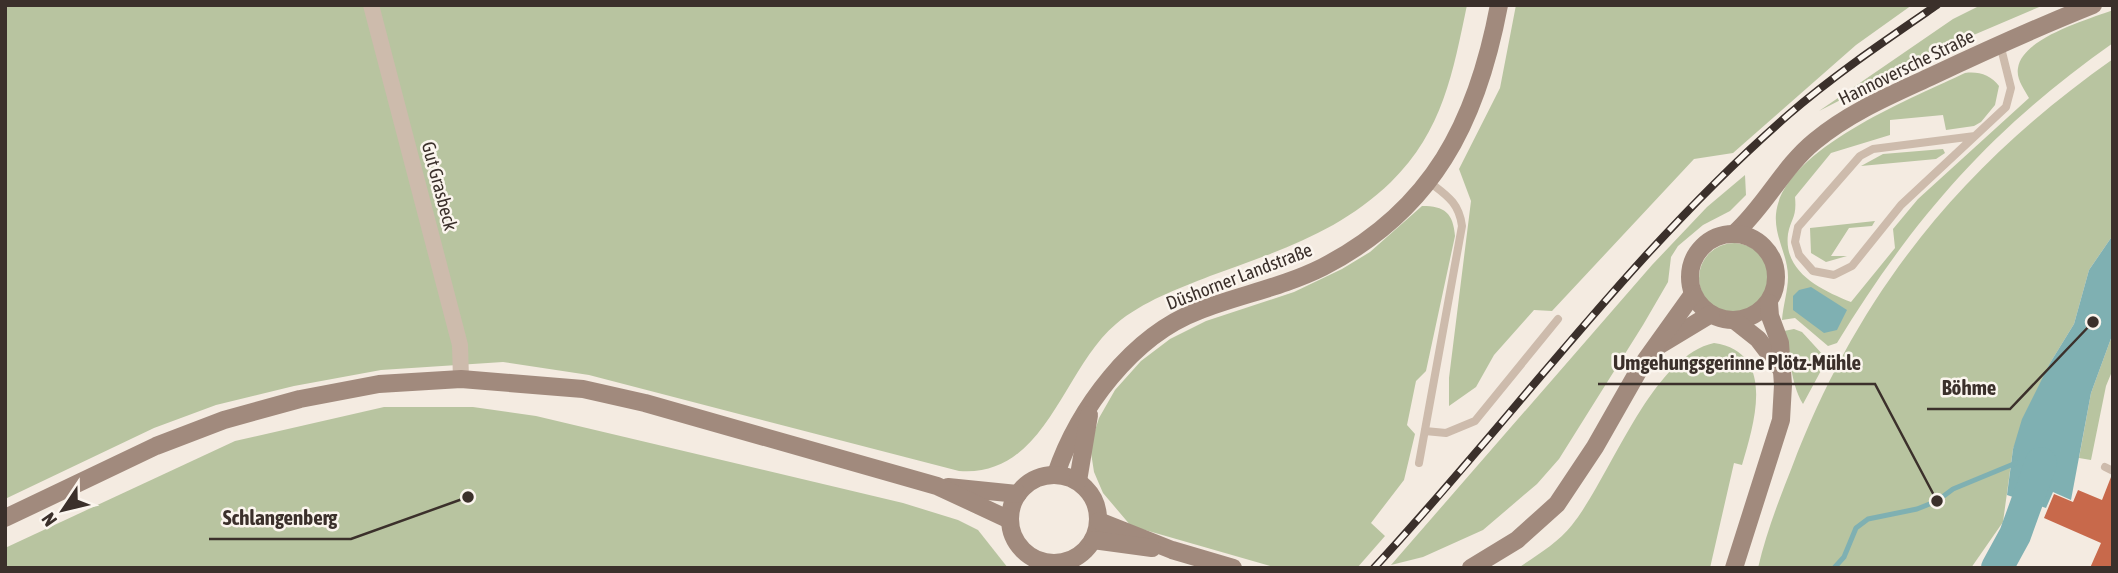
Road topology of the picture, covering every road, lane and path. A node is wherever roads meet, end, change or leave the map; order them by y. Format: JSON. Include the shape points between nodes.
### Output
{"nodes":[{"id":1,"x":371,"y":5,"type":"edge"},
{"id":2,"x":1499,"y":5,"type":"edge"},
{"id":3,"x":2093,"y":5,"type":"edge"},
{"id":4,"x":2000,"y":44,"type":"junction"},
{"id":5,"x":1975,"y":136,"type":"junction"},
{"id":6,"x":1428,"y":181,"type":"junction"},
{"id":7,"x":1764,"y":203,"type":"junction"},
{"id":8,"x":1735,"y":233,"type":"junction"},
{"id":9,"x":1764,"y":246,"type":"junction"},
{"id":10,"x":1693,"y":293,"type":"junction"},
{"id":11,"x":1769,"y":303,"type":"junction"},
{"id":12,"x":1711,"y":314,"type":"junction"},
{"id":13,"x":1558,"y":319,"type":"dead end"},
{"id":14,"x":1734,"y":320,"type":"junction"},
{"id":15,"x":1655,"y":348,"type":"junction"},
{"id":16,"x":1781,"y":369,"type":"junction"},
{"id":17,"x":461,"y":379,"type":"junction"},
{"id":18,"x":1090,"y":409,"type":"junction"},
{"id":19,"x":1425,"y":431,"type":"junction"},
{"id":20,"x":1419,"y":463,"type":"dead end"},
{"id":21,"x":1056,"y":474,"type":"junction"},
{"id":22,"x":1077,"y":481,"type":"junction"},
{"id":23,"x":937,"y":486,"type":"junction"},
{"id":24,"x":1018,"y":494,"type":"junction"},
{"id":25,"x":5,"y":518,"type":"edge"},
{"id":26,"x":1010,"y":520,"type":"junction"},
{"id":27,"x":1099,"y":521,"type":"junction"},
{"id":28,"x":1094,"y":540,"type":"junction"},
{"id":29,"x":1172,"y":551,"type":"junction"},
{"id":30,"x":1233,"y":568,"type":"edge"},
{"id":31,"x":1471,"y":568,"type":"edge"},
{"id":32,"x":1734,"y":568,"type":"edge"}],
"edges":[{"from":1,"to":17,"type":"street","name":"Gut Grasbeck","via":[[460,345]]},
{"from":2,"to":6,"type":"main road","name":"Düshorner Landstraße","via":[[1487,68],[1471,109]]},
{"from":3,"to":4,"type":"main road","name":"Hannoversche Straße"},
{"from":4,"to":5,"type":"lane","via":[[2011,89],[2006,107]]},
{"from":4,"to":7,"type":"main road","name":"Hannoversche Straße","via":[[1834,126],[1794,160]]},
{"from":5,"to":5,"type":"lane","via":[[1873,149],[1860,156],[1798,227],[1795,242],[1799,256],[1813,271],[1834,275],[1852,266],[1901,205]]},
{"from":6,"to":18,"type":"main road","name":"Düshorner Landstraße","via":[[1380,230],[1331,262],[1301,278],[1198,311],[1161,330],[1130,355]]},
{"from":6,"to":19,"type":"lane","via":[[1453,200],[1462,226]]},
{"from":7,"to":8,"type":"main road","name":"Hannoversche Straße"},
{"from":7,"to":9,"type":"main road"},
{"from":8,"to":9,"type":"main road"},
{"from":8,"to":10,"type":"main road","via":[[1711,239],[1694,257]]},
{"from":9,"to":11,"type":"main road","via":[[1776,267],[1775,292]]},
{"from":10,"to":12,"type":"main road"},
{"from":10,"to":15,"type":"main road"},
{"from":11,"to":14,"type":"main road","via":[[1748,318]]},
{"from":11,"to":16,"type":"main road","via":[[1780,343]]},
{"from":12,"to":14,"type":"main road"},
{"from":12,"to":15,"type":"main road"},
{"from":13,"to":19,"type":"lane","via":[[1475,421],[1446,433]]},
{"from":14,"to":16,"type":"main road","via":[[1758,339]]},
{"from":15,"to":31,"type":"main road","via":[[1557,504],[1517,540]]},
{"from":16,"to":32,"type":"main road","via":[[1781,420]]},
{"from":17,"to":23,"type":"main road","via":[[558,386],[621,398]]},
{"from":17,"to":25,"type":"main road","via":[[379,384],[224,420],[156,446]]},
{"from":18,"to":21,"type":"main road","name":"Düshorner Landstraße","via":[[1069,441]]},
{"from":18,"to":22,"type":"main road","name":"Düshorner Landstraße"},
{"from":19,"to":20,"type":"lane"},
{"from":21,"to":22,"type":"main road"},
{"from":21,"to":24,"type":"main road","via":[[1034,479]]},
{"from":22,"to":27,"type":"main road","via":[[1091,494]]},
{"from":23,"to":24,"type":"main road"},
{"from":23,"to":26,"type":"main road"},
{"from":24,"to":26,"type":"main road"},
{"from":26,"to":28,"type":"main road","via":[[1020,547],[1044,562],[1073,559]]},
{"from":27,"to":28,"type":"main road"},
{"from":27,"to":29,"type":"main road"},
{"from":28,"to":29,"type":"main road"},
{"from":29,"to":30,"type":"main road"}]}
